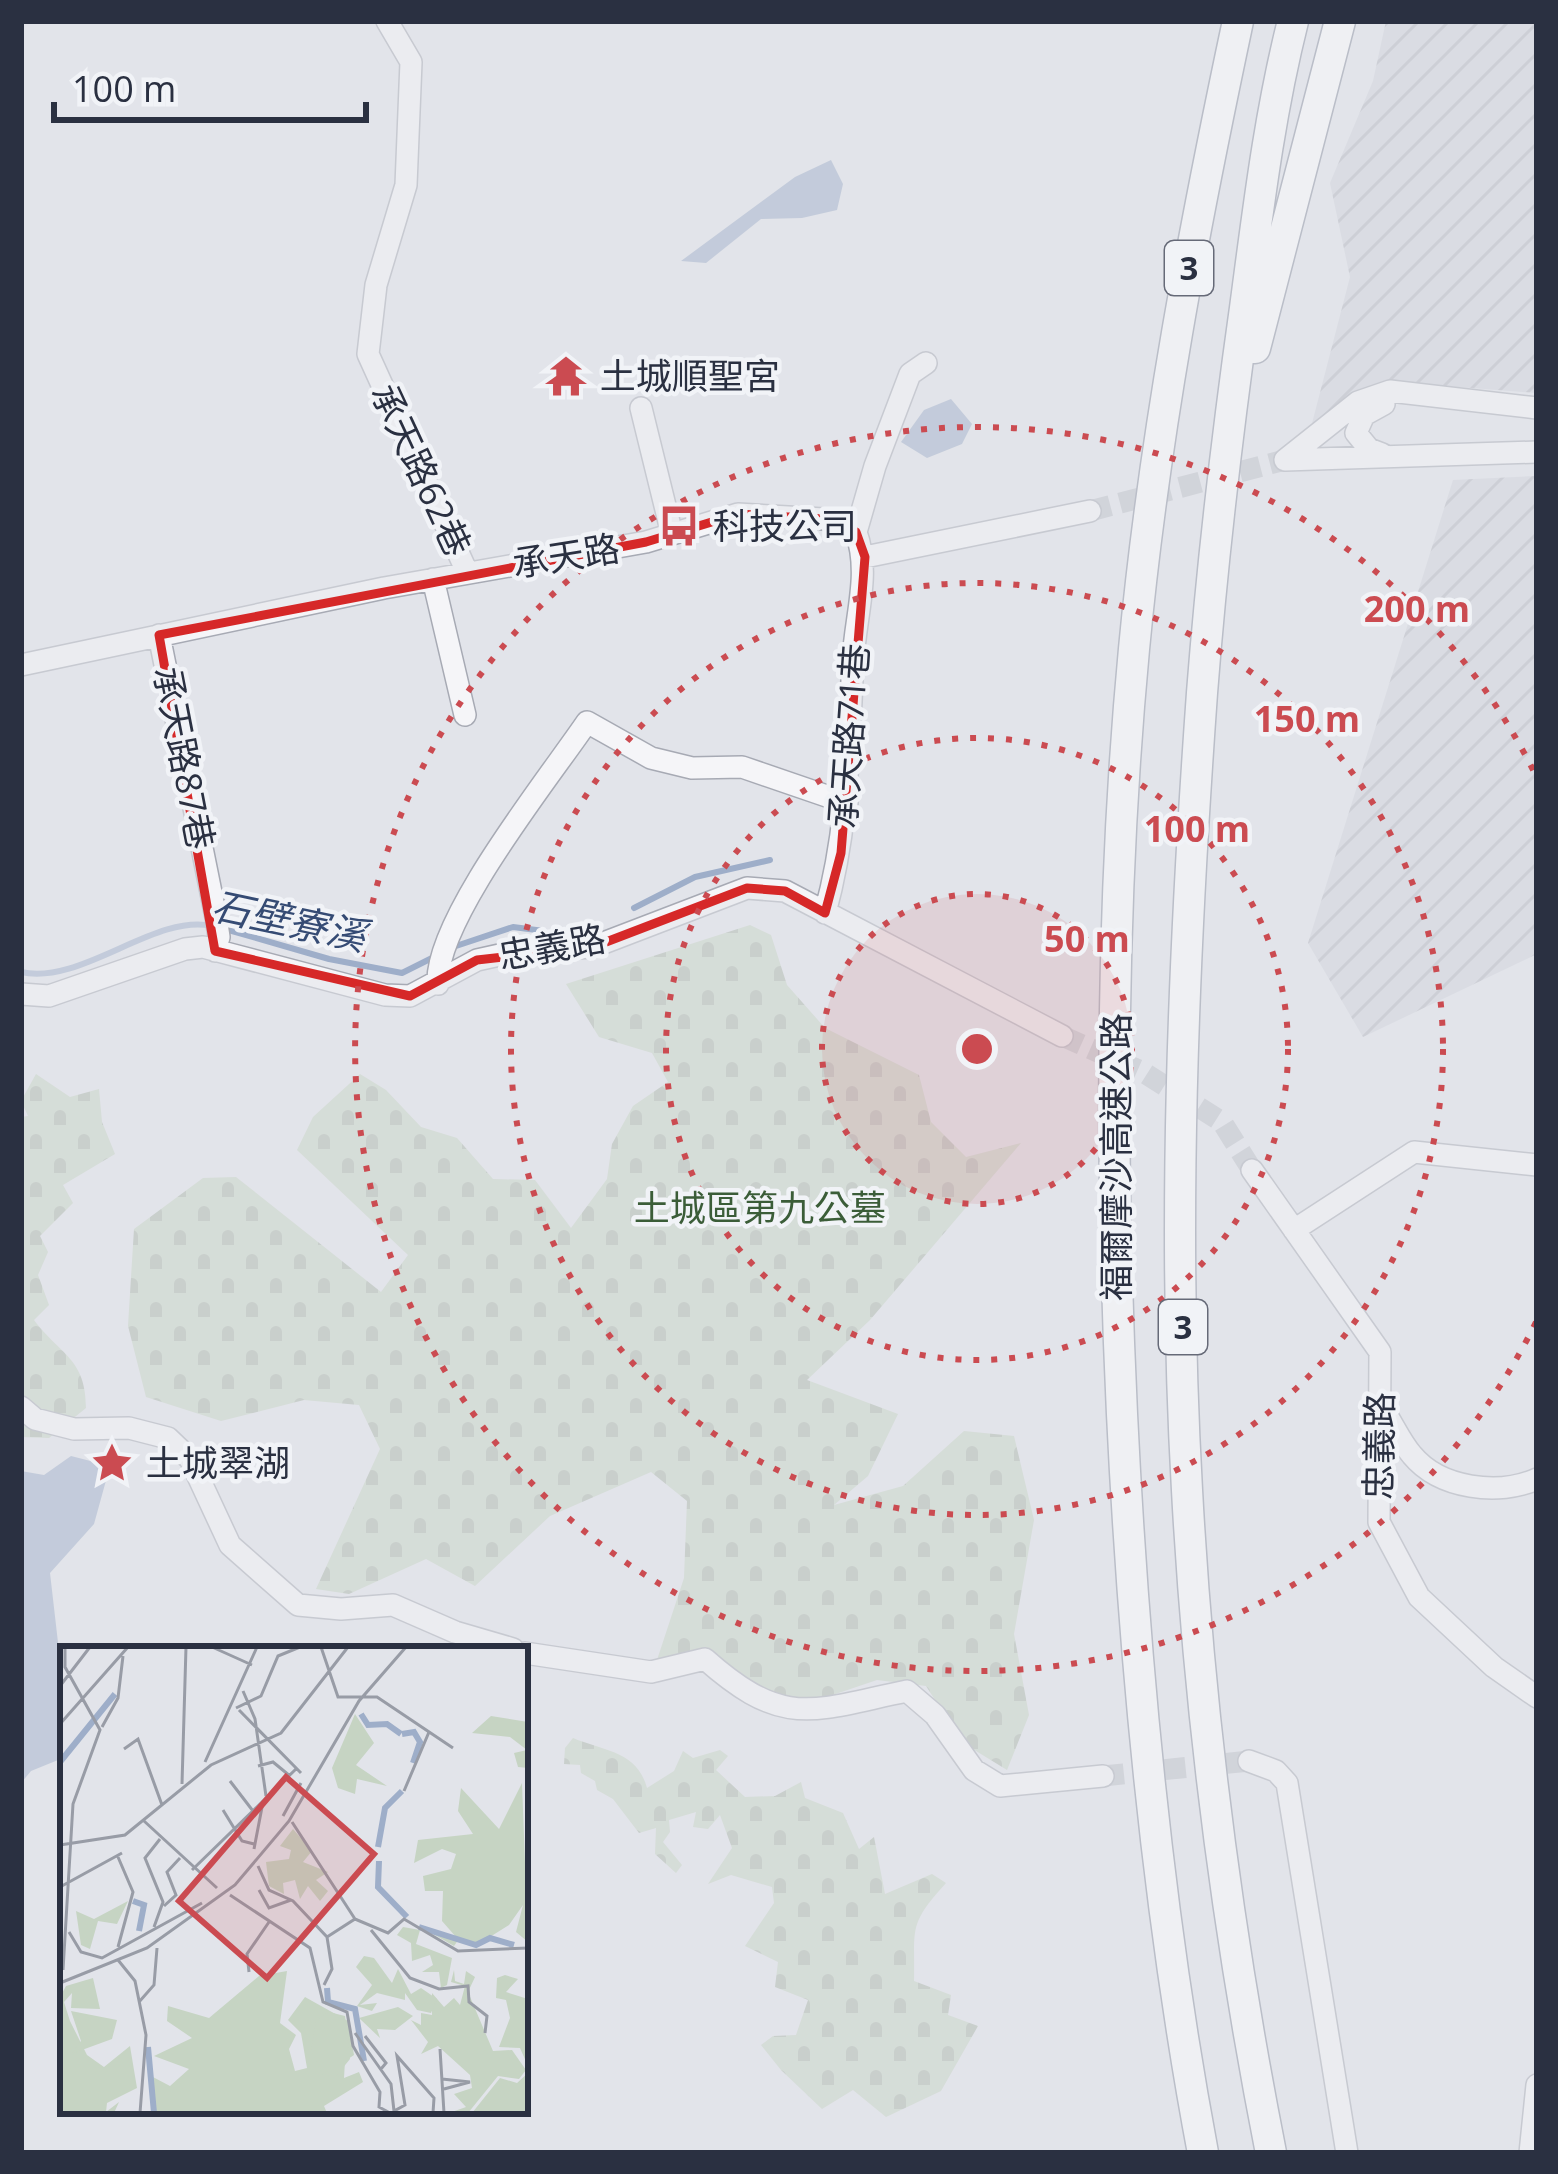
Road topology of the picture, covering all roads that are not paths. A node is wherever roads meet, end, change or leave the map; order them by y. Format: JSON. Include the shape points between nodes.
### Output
{"nodes":[{"id":1,"x":387,"y":21,"type":"edge"},
{"id":2,"x":1238,"y":21,"type":"edge"},
{"id":3,"x":1292,"y":21,"type":"edge"},
{"id":4,"x":1340,"y":21,"type":"edge"},
{"id":5,"x":926,"y":363,"type":"dead end"},
{"id":6,"x":1438,"y":397,"type":"junction"},
{"id":7,"x":641,"y":408,"type":"dead end"},
{"id":8,"x":1537,"y":408,"type":"edge"},
{"id":9,"x":1341,"y":418,"type":"junction"},
{"id":10,"x":1537,"y":452,"type":"edge"},
{"id":11,"x":1383,"y":454,"type":"junction"},
{"id":12,"x":1342,"y":455,"type":"junction"},
{"id":13,"x":1225,"y":458,"type":"junction"},
{"id":14,"x":1090,"y":511,"type":"tunnel mouth"},
{"id":15,"x":856,"y":532,"type":"junction"},
{"id":16,"x":672,"y":534,"type":"junction"},
{"id":17,"x":865,"y":557,"type":"junction"},
{"id":18,"x":467,"y":572,"type":"junction"},
{"id":19,"x":433,"y":579,"type":"junction"},
{"id":20,"x":159,"y":635,"type":"junction"},
{"id":21,"x":21,"y":665,"type":"edge"},
{"id":22,"x":465,"y":715,"type":"dead end"},
{"id":23,"x":847,"y":803,"type":"junction"},
{"id":24,"x":825,"y":913,"type":"junction"},
{"id":25,"x":217,"y":935,"type":"junction"},
{"id":26,"x":437,"y":976,"type":"junction"},
{"id":27,"x":21,"y":994,"type":"edge"},
{"id":28,"x":1062,"y":1036,"type":"tunnel mouth"},
{"id":29,"x":1537,"y":1165,"type":"edge"},
{"id":30,"x":1252,"y":1170,"type":"tunnel mouth"},
{"id":31,"x":1294,"y":1230,"type":"junction"},
{"id":32,"x":1380,"y":1405,"type":"junction"},
{"id":33,"x":21,"y":1407,"type":"edge"},
{"id":34,"x":1537,"y":1479,"type":"edge"},
{"id":35,"x":503,"y":1646,"type":"edge"},
{"id":36,"x":528,"y":1652,"type":"edge"},
{"id":37,"x":1537,"y":1697,"type":"edge"},
{"id":38,"x":1249,"y":1761,"type":"dead end"},
{"id":39,"x":1103,"y":1776,"type":"tunnel mouth"},
{"id":40,"x":1537,"y":2085,"type":"edge"},
{"id":41,"x":1203,"y":2153,"type":"edge"},
{"id":42,"x":1271,"y":2153,"type":"edge"},
{"id":43,"x":1347,"y":2153,"type":"edge"},
{"id":44,"x":1529,"y":2153,"type":"edge"}],
"edges":[{"from":1,"to":18,"type":"street","name":"承天路62巷","via":[[412,62],[406,185],[376,285],[368,354]]},
{"from":2,"to":41,"type":"highway","name":"福爾摩沙高速公路","number":"3","via":[[1149,517],[1116,909],[1113,1220],[1126,1493],[1146,1768]]},
{"from":3,"to":13,"type":"highway","name":"福爾摩沙高速公路","number":"3","via":[[1272,106]]},
{"from":4,"to":13,"type":"highway"},
{"from":5,"to":15,"type":"street","via":[[910,374]]},
{"from":6,"to":8,"type":"street"},
{"from":6,"to":9,"type":"street","via":[[1390,391]]},
{"from":6,"to":11,"type":"street","via":[[1364,415],[1356,433]]},
{"from":7,"to":16,"type":"street"},
{"from":9,"to":12,"type":"street"},
{"from":9,"to":12,"type":"street","via":[[1285,460]]},
{"from":10,"to":11,"type":"street"},
{"from":11,"to":12,"type":"street"},
{"from":13,"to":42,"type":"highway","name":"福爾摩沙高速公路","number":"3","via":[[1186,911],[1186,1490],[1209,1765]]},
{"from":14,"to":17,"type":"street"},
{"from":15,"to":16,"type":"street","name":"承天路","via":[[824,519],[738,514]]},
{"from":15,"to":17,"type":"street"},
{"from":16,"to":18,"type":"street","name":"承天路"},
{"from":17,"to":23,"type":"street","name":"承天路71巷"},
{"from":18,"to":19,"type":"street","name":"承天路"},
{"from":19,"to":20,"type":"street","name":"承天路"},
{"from":19,"to":22,"type":"street"},
{"from":20,"to":21,"type":"street","name":"承天路"},
{"from":20,"to":25,"type":"street","name":"承天路87巷"},
{"from":23,"to":24,"type":"street","name":"承天路71巷"},
{"from":23,"to":26,"type":"street","via":[[742,767],[651,758],[587,722],[454,916]]},
{"from":24,"to":26,"type":"street","name":"忠義路","via":[[785,892],[747,888],[593,946],[513,952]]},
{"from":24,"to":28,"type":"street","name":"忠義路"},
{"from":25,"to":26,"type":"street","name":"忠義路","via":[[386,995],[410,996]]},
{"from":25,"to":27,"type":"street","name":"忠義路","via":[[50,996]]},
{"from":29,"to":31,"type":"street","via":[[1414,1152]]},
{"from":30,"to":31,"type":"street","name":"忠義路"},
{"from":31,"to":32,"type":"street","name":"忠義路","via":[[1379,1352]]},
{"from":32,"to":34,"type":"street","via":[[1415,1460],[1442,1475],[1496,1491]]},
{"from":32,"to":37,"type":"street","name":"忠義路","via":[[1378,1522],[1419,1597]]},
{"from":33,"to":35,"type":"street","via":[[74,1429],[129,1428],[168,1438],[190,1459],[230,1545],[298,1605],[393,1605]]},
{"from":36,"to":39,"type":"street","via":[[651,1672],[705,1659],[736,1686],[785,1709],[831,1709],[907,1691],[974,1769],[1000,1786]]},
{"from":38,"to":43,"type":"street","via":[[1287,1783]]},
{"from":40,"to":44,"type":"street"}]}
